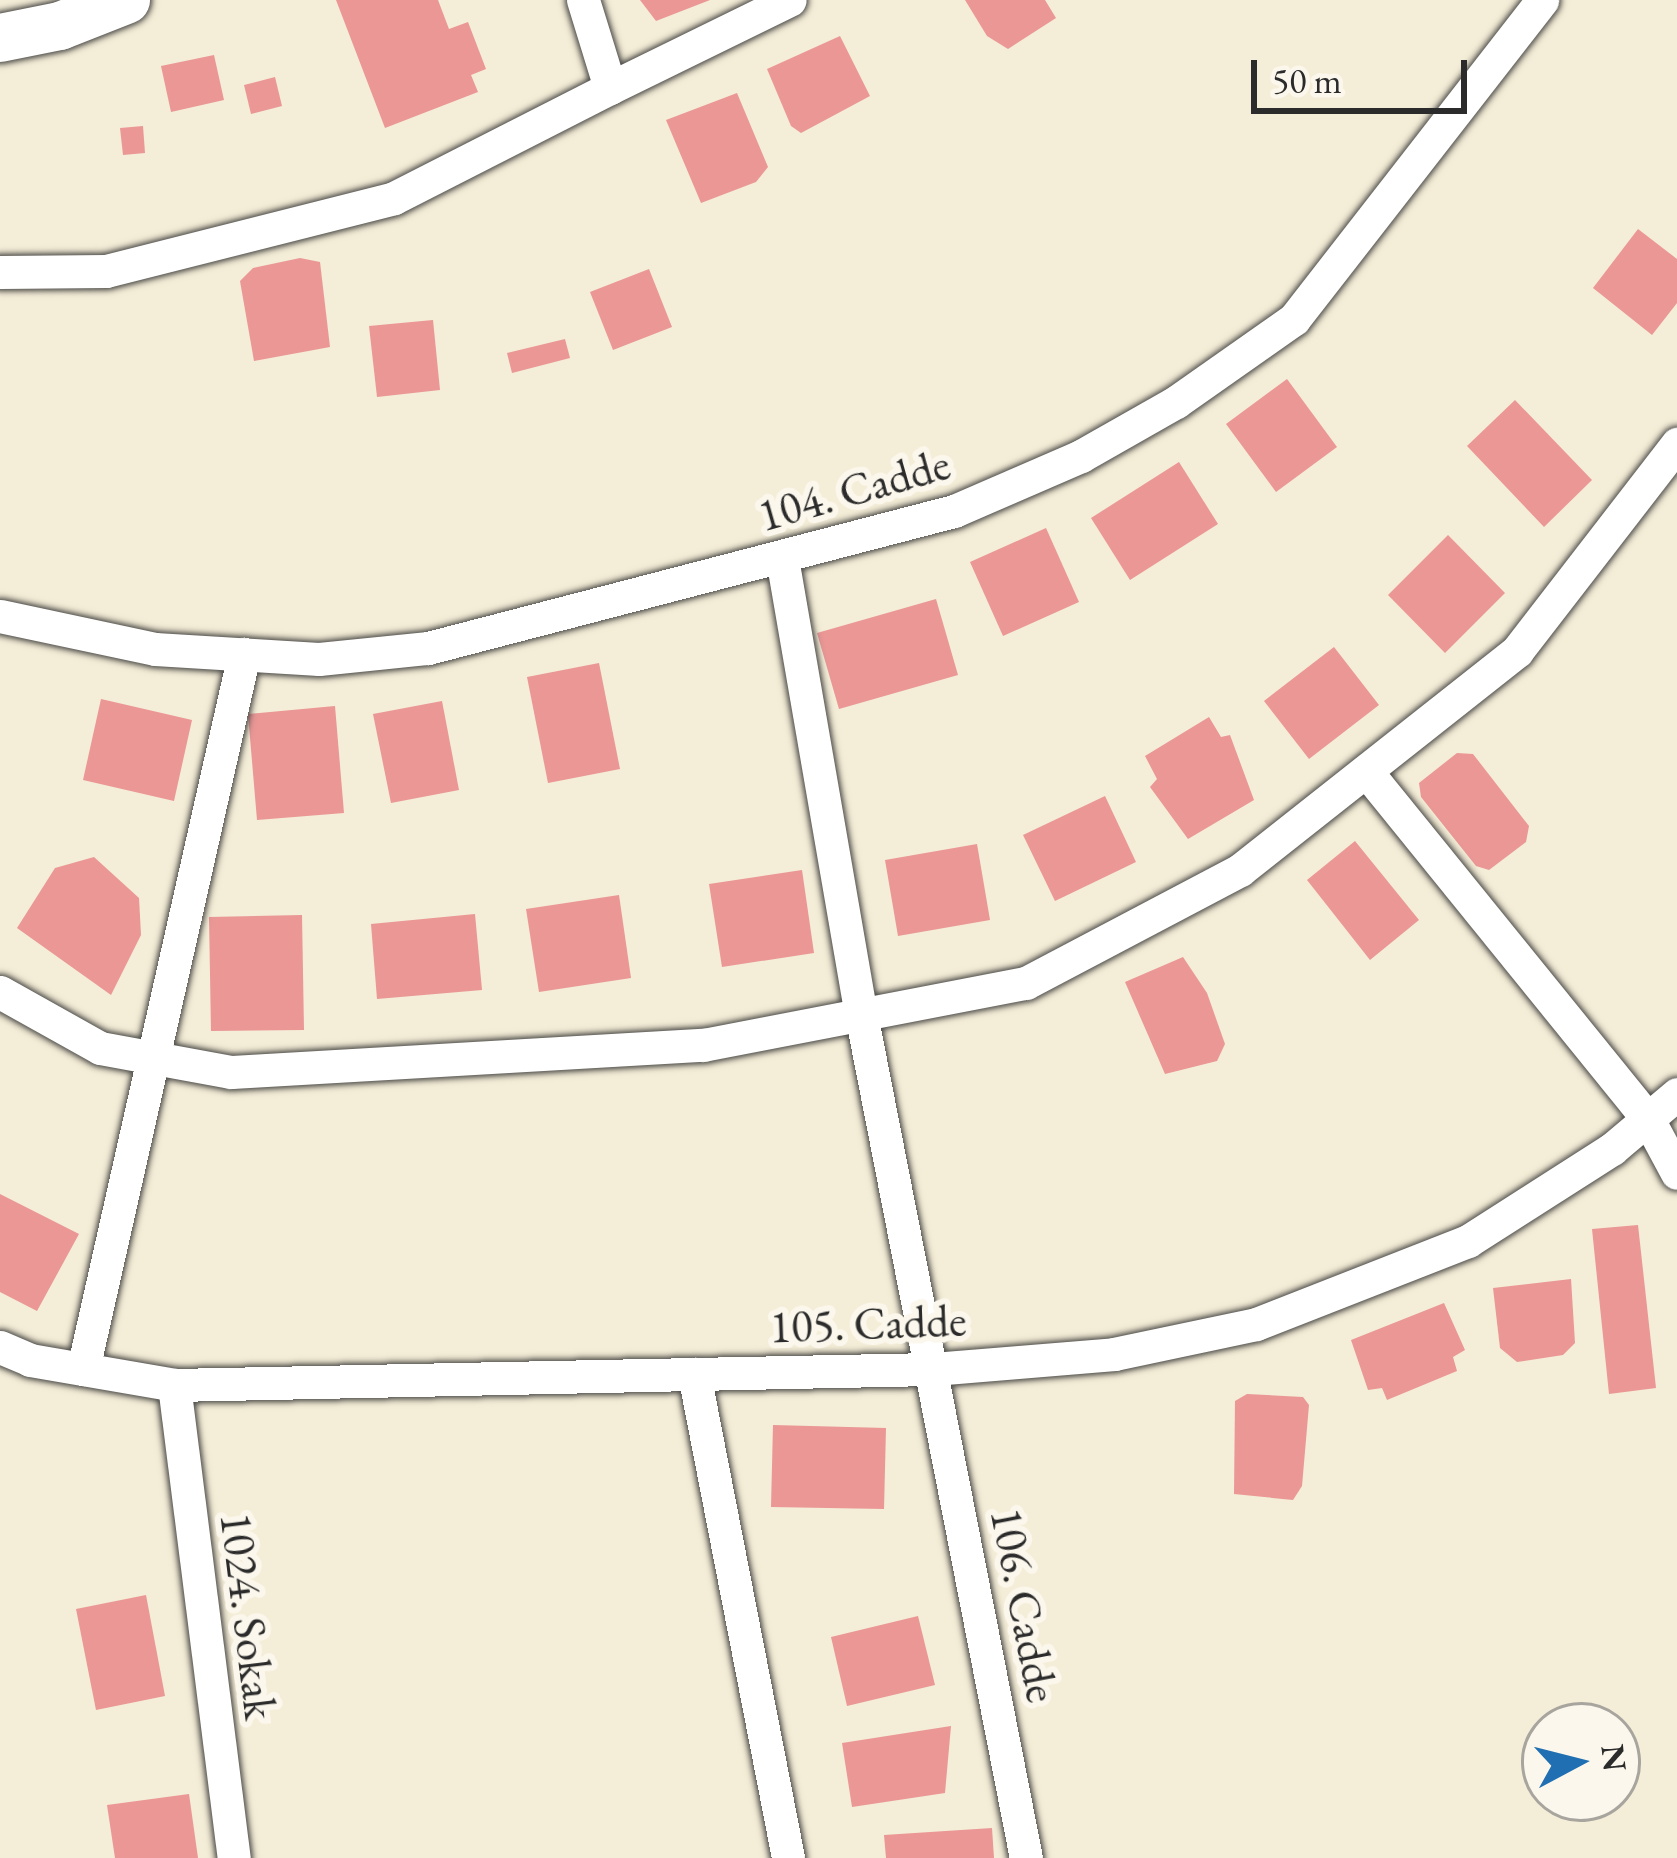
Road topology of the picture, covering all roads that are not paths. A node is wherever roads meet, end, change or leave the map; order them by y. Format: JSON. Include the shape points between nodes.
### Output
{"nodes":[{"id":1,"x":125,"y":0,"type":"edge"},
{"id":2,"x":583,"y":0,"type":"edge"},
{"id":3,"x":790,"y":0,"type":"edge"},
{"id":4,"x":1542,"y":0,"type":"edge"},
{"id":5,"x":0,"y":38,"type":"edge"},
{"id":6,"x":610,"y":88,"type":"junction"},
{"id":7,"x":0,"y":272,"type":"edge"},
{"id":8,"x":1677,"y":444,"type":"edge"},
{"id":9,"x":782,"y":558,"type":"junction"},
{"id":10,"x":0,"y":616,"type":"edge"},
{"id":11,"x":244,"y":655,"type":"junction"},
{"id":12,"x":1366,"y":770,"type":"junction"},
{"id":13,"x":0,"y":992,"type":"edge"},
{"id":14,"x":861,"y":1014,"type":"junction"},
{"id":15,"x":149,"y":1057,"type":"junction"},
{"id":16,"x":1677,"y":1094,"type":"edge"},
{"id":17,"x":1648,"y":1118,"type":"junction"},
{"id":18,"x":1677,"y":1173,"type":"edge"},
{"id":19,"x":0,"y":1347,"type":"edge"},
{"id":20,"x":83,"y":1369,"type":"junction"},
{"id":21,"x":933,"y":1369,"type":"junction"},
{"id":22,"x":694,"y":1374,"type":"junction"},
{"id":23,"x":174,"y":1385,"type":"junction"},
{"id":24,"x":234,"y":1858,"type":"edge"},
{"id":25,"x":788,"y":1858,"type":"edge"},
{"id":26,"x":1026,"y":1858,"type":"edge"}],
"edges":[{"from":1,"to":5,"type":"main road"},
{"from":2,"to":6,"type":"street"},
{"from":3,"to":6,"type":"street"},
{"from":4,"to":9,"type":"street","name":"104. Cadde","via":[[1294,319],[1228,370],[1081,456],[954,511]]},
{"from":6,"to":7,"type":"street","via":[[394,198],[106,271]]},
{"from":8,"to":12,"type":"street","via":[[1517,651]]},
{"from":9,"to":11,"type":"street","name":"104. Cadde","via":[[428,648],[319,659]]},
{"from":9,"to":14,"type":"street","name":"106. Cadde"},
{"from":10,"to":11,"type":"street","name":"104. Cadde","via":[[155,649]]},
{"from":11,"to":15,"type":"street"},
{"from":12,"to":14,"type":"street","via":[[1240,870],[1026,983]]},
{"from":12,"to":17,"type":"street"},
{"from":13,"to":15,"type":"street","via":[[100,1048]]},
{"from":14,"to":15,"type":"street","via":[[703,1045],[231,1072]]},
{"from":14,"to":21,"type":"street","name":"106. Cadde"},
{"from":15,"to":20,"type":"street"},
{"from":16,"to":17,"type":"street","name":"105. Cadde"},
{"from":17,"to":18,"type":"street"},
{"from":17,"to":21,"type":"street","name":"105. Cadde","via":[[1468,1241],[1256,1324],[1114,1354]]},
{"from":19,"to":20,"type":"street","name":"105. Cadde"},
{"from":20,"to":23,"type":"street","name":"105. Cadde"},
{"from":21,"to":22,"type":"street","name":"105. Cadde"},
{"from":21,"to":26,"type":"street","name":"106. Cadde"},
{"from":22,"to":23,"type":"street","name":"105. Cadde"},
{"from":22,"to":25,"type":"street"},
{"from":23,"to":24,"type":"street","name":"1024. Sokak"}]}
